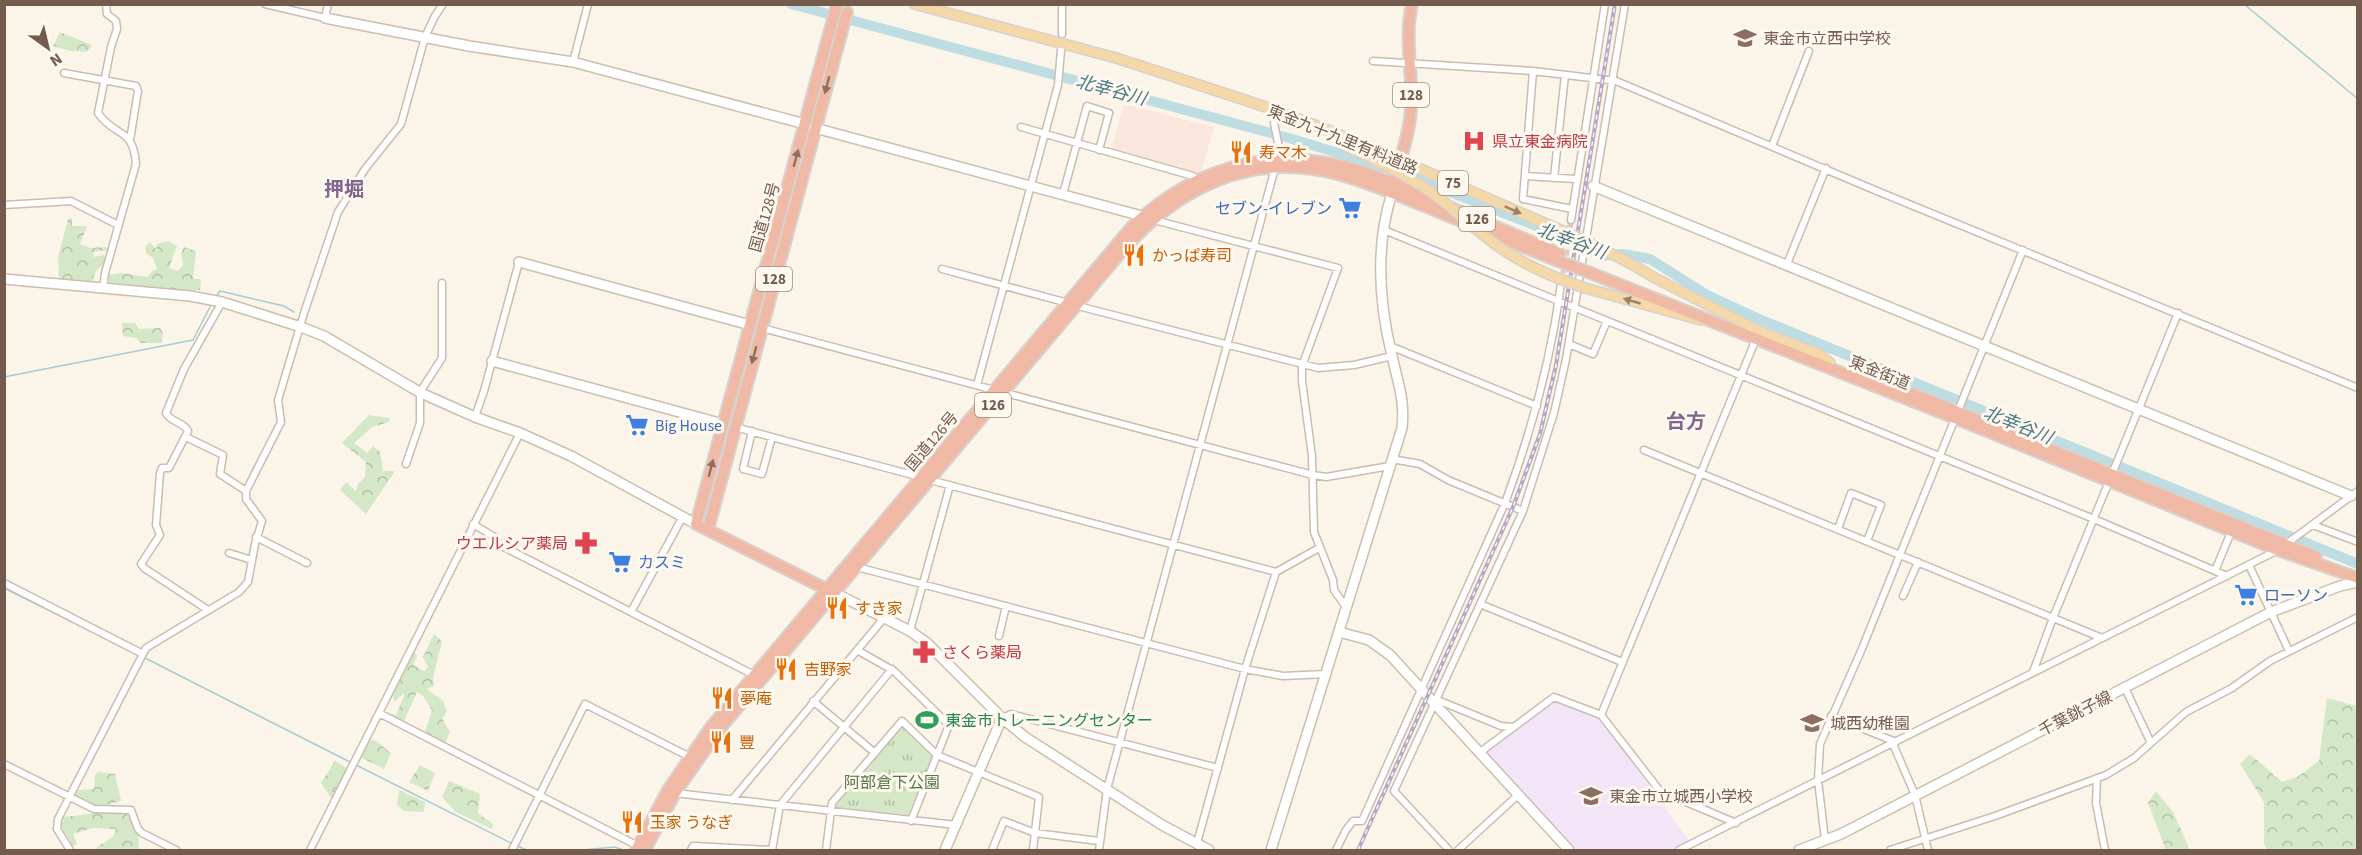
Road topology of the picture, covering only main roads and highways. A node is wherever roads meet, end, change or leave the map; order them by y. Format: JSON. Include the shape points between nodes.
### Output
{"nodes":[{"id":1,"x":914,"y":4,"type":"edge"},
{"id":2,"x":1413,"y":4,"type":"edge"},
{"id":3,"x":842,"y":7,"type":"edge"},
{"id":4,"x":1245,"y":100,"type":"junction"},
{"id":5,"x":1276,"y":164,"type":"junction"},
{"id":6,"x":1393,"y":188,"type":"junction"},
{"id":7,"x":1147,"y":218,"type":"junction"},
{"id":8,"x":783,"y":226,"type":"junction"},
{"id":9,"x":1588,"y":269,"type":"junction"},
{"id":10,"x":1709,"y":321,"type":"junction"},
{"id":11,"x":750,"y":325,"type":"junction"},
{"id":12,"x":761,"y":328,"type":"junction"},
{"id":13,"x":1830,"y":363,"type":"junction"},
{"id":14,"x":1957,"y":415,"type":"junction"},
{"id":15,"x":723,"y":423,"type":"junction"},
{"id":16,"x":735,"y":427,"type":"junction"},
{"id":17,"x":925,"y":478,"type":"junction"},
{"id":18,"x":708,"y":530,"type":"junction"},
{"id":19,"x":2339,"y":569,"type":"junction"},
{"id":20,"x":2358,"y":572,"type":"edge"},
{"id":21,"x":2358,"y":580,"type":"edge"},
{"id":22,"x":831,"y":591,"type":"junction"},
{"id":23,"x":640,"y":849,"type":"edge"}],
"edges":[{"from":1,"to":4,"type":"main road","name":"東金九十九里有料道路","number":"75","via":[[1116,58]]},
{"from":2,"to":6,"type":"highway","number":"128","via":[[1408,30],[1410,121]]},
{"from":3,"to":8,"type":"highway","name":"国道128号","number":"128"},
{"from":10,"to":4,"type":"main road","name":"東金九十九里有料道路","number":"75","one_way":true,"bridge":true,"via":[[1542,273],[1506,252],[1409,177]]},
{"from":4,"to":13,"type":"main road","name":"東金九十九里有料道路","number":"75","one_way":true,"bridge":true,"via":[[1588,241],[1759,331],[1819,354]]},
{"from":5,"to":6,"type":"highway","name":"国道126号","number":"126"},
{"from":5,"to":7,"type":"highway","name":"国道126号","number":"126","via":[[1219,180]]},
{"from":5,"to":7,"type":"highway","name":"国道126号","number":"126","via":[[1242,165],[1196,180],[1166,198]]},
{"from":6,"to":9,"type":"highway","name":"東金街道","number":"126","bridge":true},
{"from":7,"to":17,"type":"highway","name":"国道126号","number":"126"},
{"from":8,"to":11,"type":"highway","name":"国道128号","number":"128"},
{"from":8,"to":12,"type":"highway","name":"国道128号","number":"128"},
{"from":9,"to":10,"type":"highway","name":"東金街道","number":"126"},
{"from":9,"to":13,"type":"highway","name":"東金街道","number":"126"},
{"from":10,"to":14,"type":"highway","name":"東金街道","number":"126"},
{"from":11,"to":12,"type":"highway"},
{"from":11,"to":15,"type":"highway","name":"国道128号","number":"128"},
{"from":12,"to":16,"type":"highway","name":"国道128号","number":"128","one_way":true},
{"from":13,"to":14,"type":"highway","name":"東金街道","number":"126"},
{"from":14,"to":19,"type":"highway","name":"東金街道","number":"126"},
{"from":15,"to":16,"type":"highway"},
{"from":18,"to":15,"type":"highway","name":"国道128号","number":"128","one_way":true,"via":[[696,524]]},
{"from":16,"to":18,"type":"highway","name":"国道128号","number":"128"},
{"from":17,"to":22,"type":"highway","name":"国道126号","number":"126"},
{"from":17,"to":22,"type":"highway","name":"国道126号","number":"126","via":[[856,566]]},
{"from":18,"to":22,"type":"highway"},
{"from":19,"to":20,"type":"highway","name":"東金街道","number":"126"},
{"from":19,"to":21,"type":"highway","name":"東金街道","number":"126"},
{"from":22,"to":23,"type":"highway","name":"国道126号","number":"126","via":[[709,742]]},
{"from":22,"to":23,"type":"highway","name":"国道126号","number":"126","via":[[711,727],[668,790]]}]}
